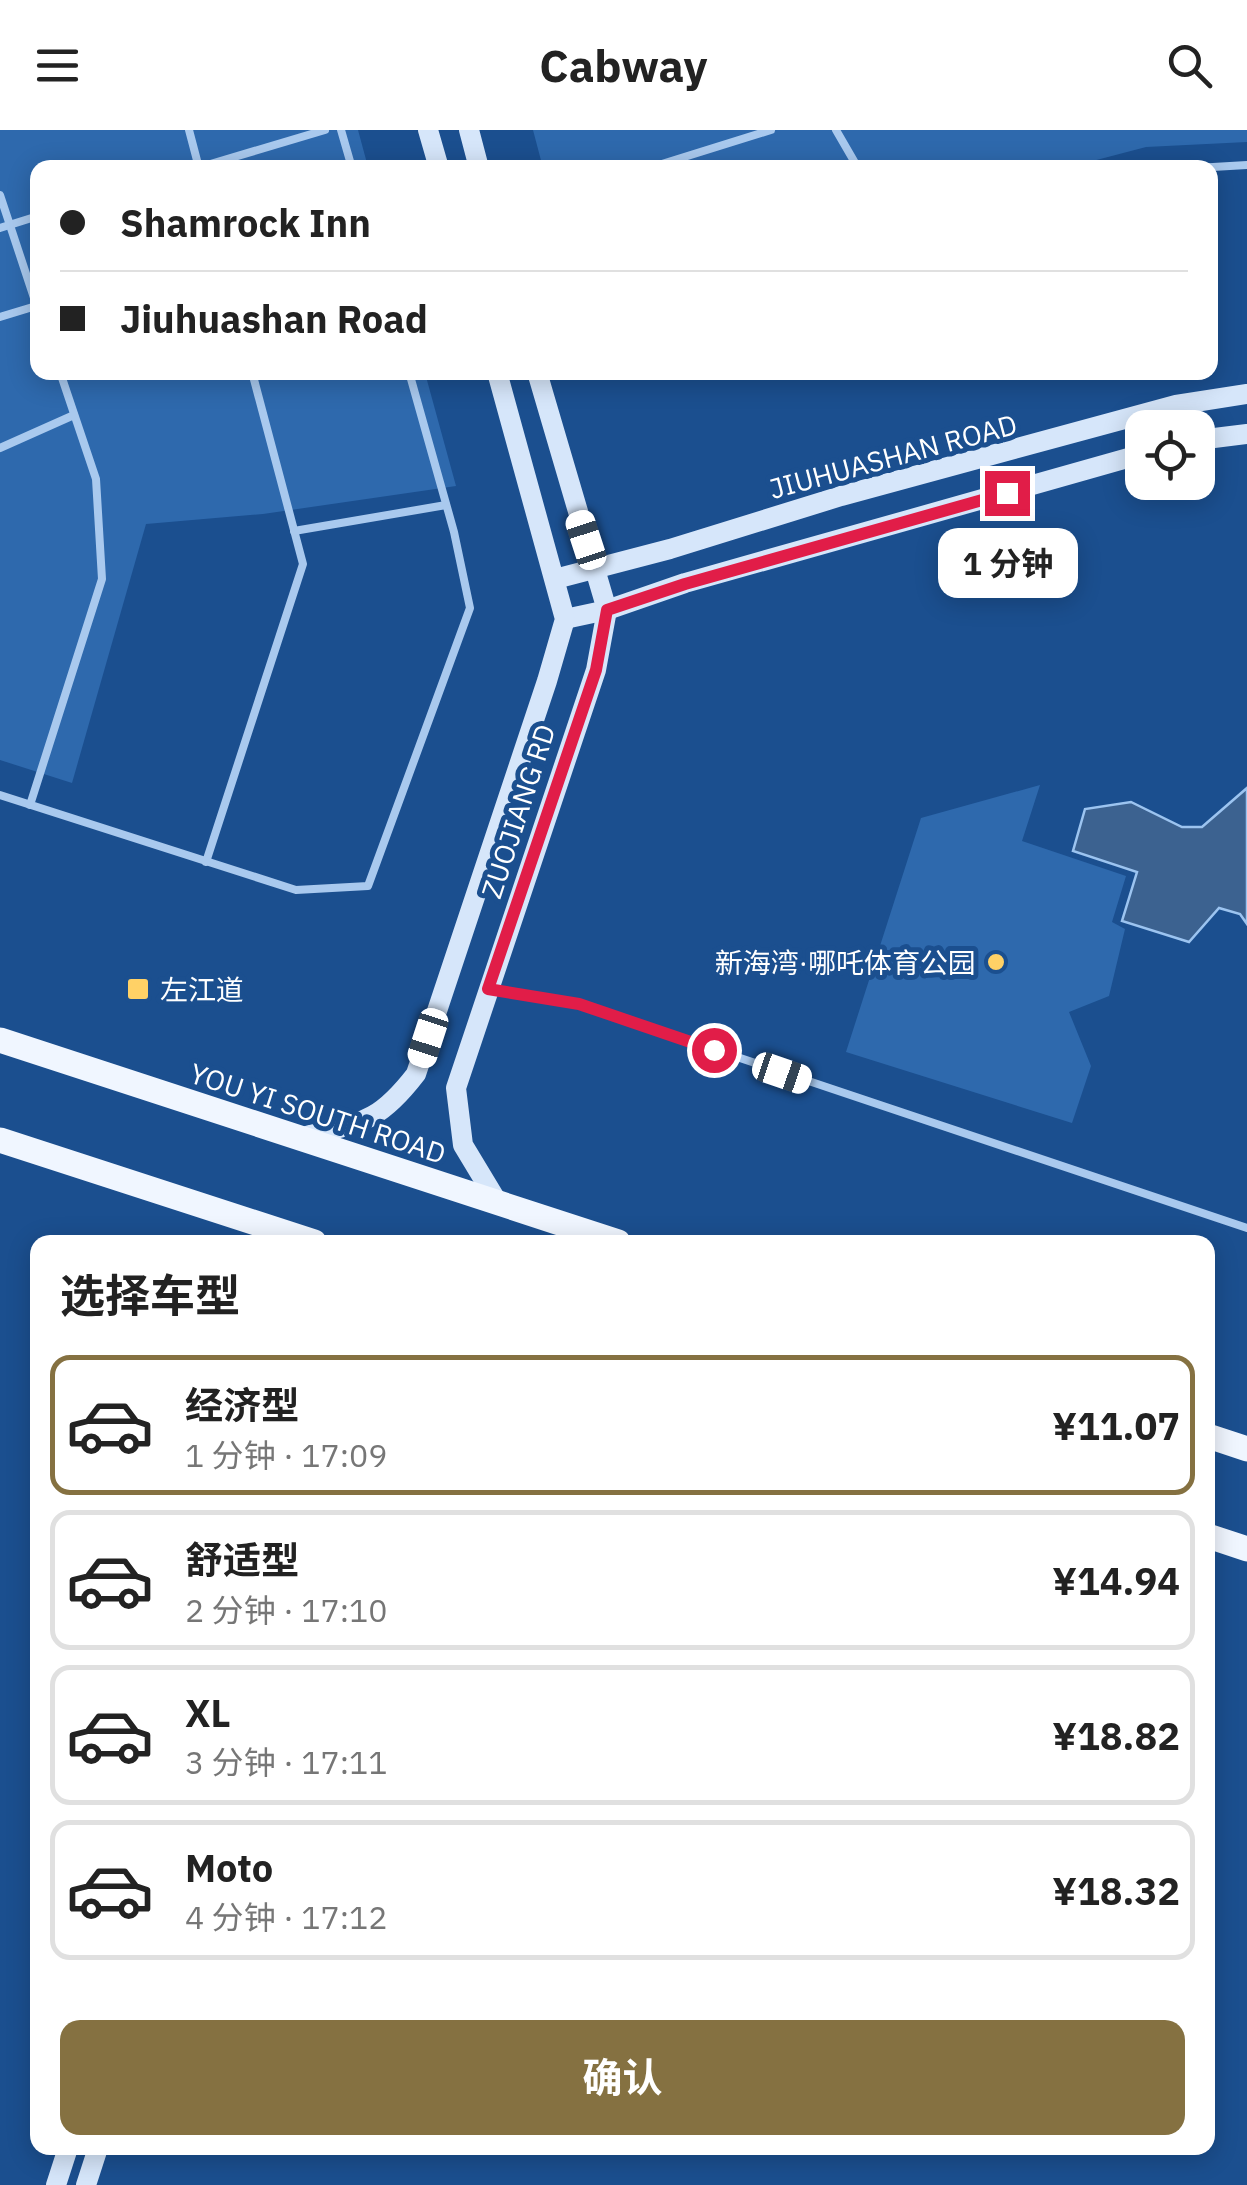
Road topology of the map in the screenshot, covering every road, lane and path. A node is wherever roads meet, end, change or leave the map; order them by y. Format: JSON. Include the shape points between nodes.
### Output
{"nodes":[{"id":1,"x":189,"y":130,"type":"edge"},
{"id":2,"x":325,"y":130,"type":"edge"},
{"id":3,"x":341,"y":130,"type":"edge"},
{"id":4,"x":428,"y":130,"type":"edge"},
{"id":5,"x":469,"y":130,"type":"edge"},
{"id":6,"x":771,"y":130,"type":"edge"},
{"id":7,"x":836,"y":130,"type":"edge"},
{"id":8,"x":196,"y":160,"type":"edge"},
{"id":9,"x":222,"y":160,"type":"edge"},
{"id":10,"x":350,"y":160,"type":"edge"},
{"id":11,"x":437,"y":160,"type":"edge"},
{"id":12,"x":478,"y":160,"type":"edge"},
{"id":13,"x":674,"y":160,"type":"edge"},
{"id":14,"x":853,"y":160,"type":"edge"},
{"id":15,"x":1247,"y":165,"type":"edge"},
{"id":16,"x":1218,"y":167,"type":"edge"},
{"id":17,"x":0,"y":194,"type":"edge"},
{"id":18,"x":30,"y":218,"type":"edge"},
{"id":19,"x":4,"y":226,"type":"edge"},
{"id":20,"x":30,"y":291,"type":"edge"},
{"id":21,"x":30,"y":310,"type":"edge"},
{"id":22,"x":0,"y":317,"type":"edge"},
{"id":23,"x":63,"y":380,"type":"edge"},
{"id":24,"x":254,"y":380,"type":"edge"},
{"id":25,"x":411,"y":380,"type":"edge"},
{"id":26,"x":499,"y":380,"type":"edge"},
{"id":27,"x":540,"y":380,"type":"edge"},
{"id":28,"x":1247,"y":394,"type":"edge"},
{"id":29,"x":74,"y":415,"type":"junction"},
{"id":30,"x":1247,"y":434,"type":"edge"},
{"id":31,"x":1215,"y":438,"type":"edge"},
{"id":32,"x":0,"y":448,"type":"edge"},
{"id":33,"x":1125,"y":459,"type":"edge"},
{"id":34,"x":446,"y":505,"type":"junction"},
{"id":35,"x":294,"y":531,"type":"junction"},
{"id":36,"x":596,"y":570,"type":"junction"},
{"id":37,"x":555,"y":579,"type":"junction"},
{"id":38,"x":607,"y":610,"type":"junction"},
{"id":39,"x":564,"y":619,"type":"junction"},
{"id":40,"x":0,"y":795,"type":"edge"},
{"id":41,"x":30,"y":806,"type":"junction"},
{"id":42,"x":206,"y":862,"type":"junction"},
{"id":43,"x":488,"y":989,"type":"junction"},
{"id":44,"x":0,"y":1040,"type":"edge"},
{"id":45,"x":299,"y":1138,"type":"junction"},
{"id":46,"x":0,"y":1140,"type":"edge"},
{"id":47,"x":498,"y":1203,"type":"junction"},
{"id":48,"x":1247,"y":1228,"type":"edge"},
{"id":49,"x":277,"y":1235,"type":"edge"},
{"id":50,"x":596,"y":1235,"type":"edge"},
{"id":51,"x":1215,"y":1438,"type":"edge"},
{"id":52,"x":1247,"y":1449,"type":"edge"},
{"id":53,"x":1215,"y":1538,"type":"edge"},
{"id":54,"x":1247,"y":1549,"type":"edge"},
{"id":55,"x":66,"y":2155,"type":"edge"},
{"id":56,"x":96,"y":2155,"type":"edge"},
{"id":57,"x":56,"y":2185,"type":"edge"},
{"id":58,"x":86,"y":2185,"type":"edge"}],
"edges":[{"from":1,"to":8,"type":"lane"},
{"from":2,"to":9,"type":"lane"},
{"from":3,"to":10,"type":"lane"},
{"from":4,"to":11,"type":"street"},
{"from":5,"to":12,"type":"street"},
{"from":6,"to":13,"type":"lane"},
{"from":7,"to":14,"type":"lane"},
{"from":15,"to":16,"type":"lane"},
{"from":17,"to":19,"type":"lane"},
{"from":18,"to":19,"type":"lane"},
{"from":19,"to":20,"type":"lane"},
{"from":21,"to":22,"type":"lane"},
{"from":23,"to":29,"type":"lane"},
{"from":24,"to":35,"type":"lane"},
{"from":25,"to":34,"type":"lane"},
{"from":26,"to":37,"type":"street","name":"ZUOJIANG RD"},
{"from":27,"to":36,"type":"street","name":"ZUOJIANG RD"},
{"from":28,"to":36,"type":"street","name":"JIUHUASHAN ROAD","via":[[1176,405]]},
{"from":29,"to":32,"type":"lane"},
{"from":29,"to":41,"type":"lane","via":[[96,479],[102,579]]},
{"from":30,"to":31,"type":"street"},
{"from":33,"to":38,"type":"street"},
{"from":34,"to":35,"type":"lane"},
{"from":34,"to":42,"type":"lane","via":[[470,608],[368,886],[296,890]]},
{"from":35,"to":42,"type":"lane","via":[[302,564]]},
{"from":36,"to":37,"type":"street","name":"JIUHUASHAN ROAD"},
{"from":36,"to":38,"type":"street","name":"ZUOJIANG RD"},
{"from":37,"to":39,"type":"street","name":"ZUOJIANG RD"},
{"from":38,"to":39,"type":"street"},
{"from":38,"to":43,"type":"street","name":"ZUOJIANG RD","via":[[596,670]]},
{"from":39,"to":45,"type":"street","name":"ZUOJIANG RD","via":[[416,1074],[363,1122]]},
{"from":40,"to":41,"type":"lane"},
{"from":41,"to":42,"type":"lane"},
{"from":43,"to":47,"type":"street","name":"ZUOJIANG RD","via":[[456,1088],[463,1145]]},
{"from":43,"to":48,"type":"lane","via":[[579,1004]]},
{"from":44,"to":45,"type":"main road","name":"YOU YI SOUTH ROAD"},
{"from":45,"to":47,"type":"main road","name":"YOU YI SOUTH ROAD"},
{"from":46,"to":49,"type":"main road"},
{"from":47,"to":50,"type":"main road","name":"YOU YI SOUTH ROAD"},
{"from":51,"to":52,"type":"main road"},
{"from":53,"to":54,"type":"main road"},
{"from":55,"to":57,"type":"street"},
{"from":56,"to":58,"type":"street"}]}
